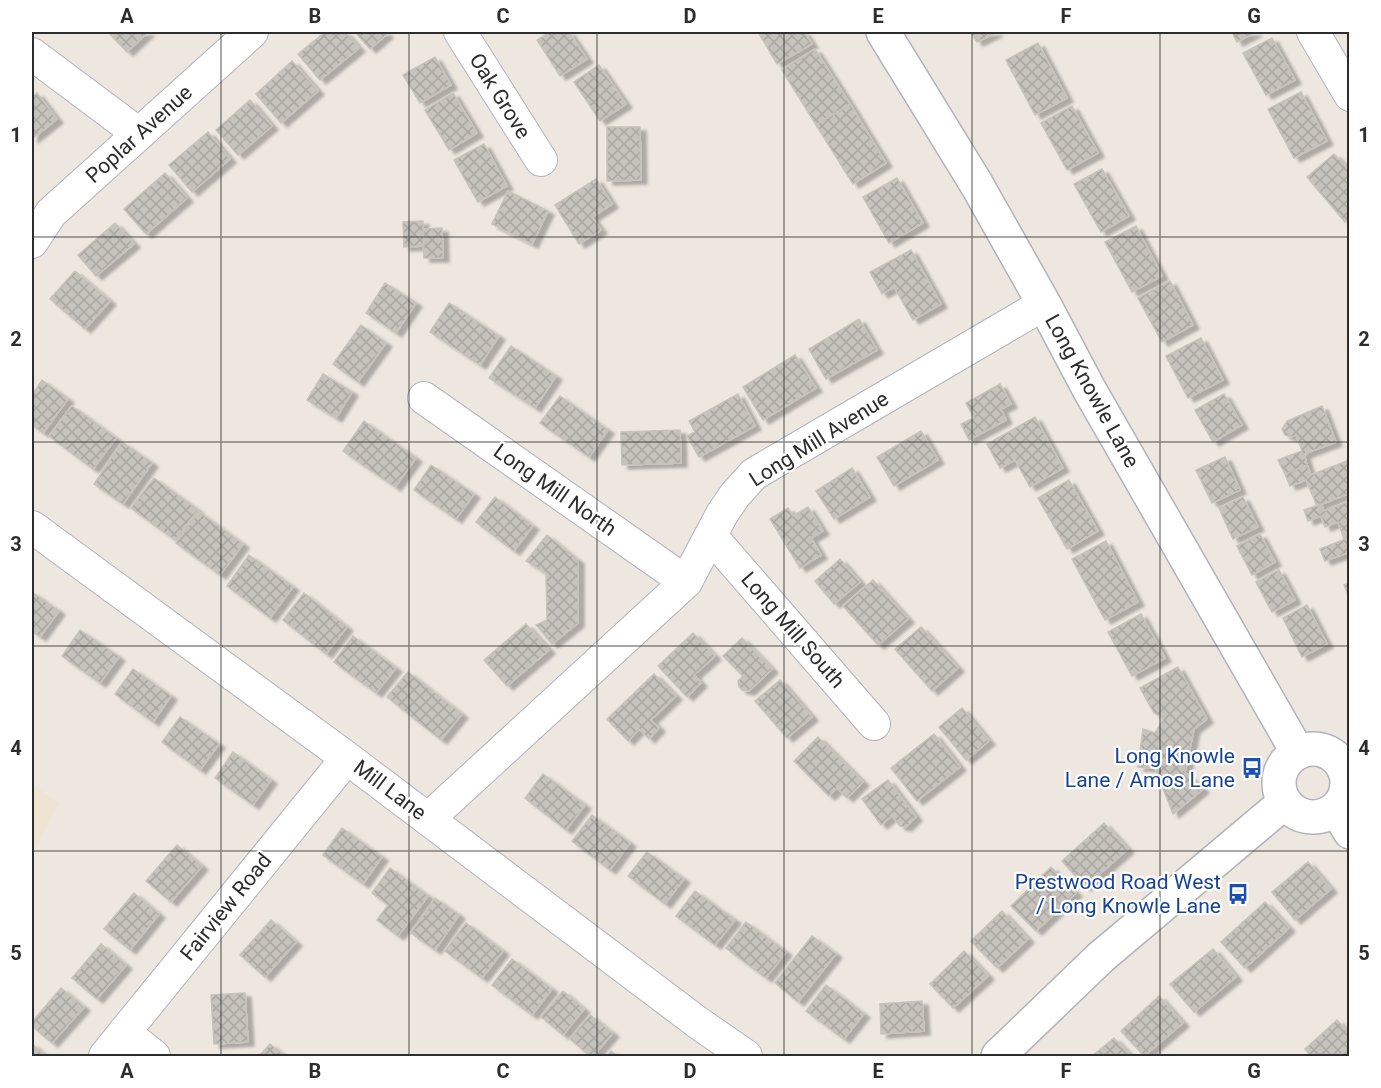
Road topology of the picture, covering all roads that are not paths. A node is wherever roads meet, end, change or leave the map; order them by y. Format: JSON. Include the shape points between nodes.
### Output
{"nodes":[{"id":1,"x":252,"y":32,"type":"edge"},
{"id":2,"x":460,"y":32,"type":"edge"},
{"id":3,"x":883,"y":32,"type":"edge"},
{"id":4,"x":1313,"y":32,"type":"edge"},
{"id":5,"x":32,"y":54,"type":"edge"},
{"id":6,"x":1350,"y":95,"type":"edge"},
{"id":7,"x":139,"y":134,"type":"junction"},
{"id":8,"x":541,"y":160,"type":"dead end"},
{"id":9,"x":32,"y":242,"type":"edge"},
{"id":10,"x":1044,"y":304,"type":"junction"},
{"id":11,"x":424,"y":398,"type":"dead end"},
{"id":12,"x":32,"y":527,"type":"edge"},
{"id":13,"x":711,"y":536,"type":"junction"},
{"id":14,"x":686,"y":582,"type":"junction"},
{"id":15,"x":874,"y":724,"type":"dead end"},
{"id":16,"x":1298,"y":753,"type":"junction"},
{"id":17,"x":1344,"y":757,"type":"edge"},
{"id":18,"x":347,"y":758,"type":"junction"},
{"id":19,"x":1285,"y":802,"type":"junction"},
{"id":20,"x":428,"y":819,"type":"junction"},
{"id":21,"x":1343,"y":820,"type":"edge"},
{"id":22,"x":124,"y":1032,"type":"junction"},
{"id":23,"x":105,"y":1056,"type":"edge"},
{"id":24,"x":154,"y":1056,"type":"edge"},
{"id":25,"x":746,"y":1056,"type":"edge"},
{"id":26,"x":998,"y":1056,"type":"edge"}],
"edges":[{"from":1,"to":7,"type":"street","name":"Poplar Avenue"},
{"from":2,"to":8,"type":"street","name":"Oak Grove"},
{"from":3,"to":10,"type":"main road","name":"Long Knowle Lane"},
{"from":4,"to":6,"type":"street"},
{"from":5,"to":7,"type":"street"},
{"from":7,"to":9,"type":"street","name":"Poplar Avenue","via":[[51,213]]},
{"from":10,"to":13,"type":"street","name":"Long Mill Avenue","via":[[754,474],[735,495]]},
{"from":10,"to":16,"type":"main road","name":"Long Knowle Lane"},
{"from":11,"to":14,"type":"street","name":"Long Mill North"},
{"from":12,"to":18,"type":"street","name":"Mill Lane"},
{"from":13,"to":14,"type":"street","name":"Long Mill Avenue"},
{"from":13,"to":15,"type":"street","name":"Long Mill South"},
{"from":14,"to":20,"type":"street","name":"Long Mill Avenue"},
{"from":16,"to":17,"type":"main road","via":[[1319,750]]},
{"from":16,"to":19,"type":"main road","via":[[1281,771],[1280,789]]},
{"from":17,"to":21,"type":"main road","via":[[1347,789],[1342,802]]},
{"from":18,"to":20,"type":"street","name":"Mill Lane"},
{"from":18,"to":22,"type":"street","name":"Fairview Road"},
{"from":19,"to":21,"type":"main road","via":[[1300,815]]},
{"from":19,"to":26,"type":"main road","via":[[1101,957]]},
{"from":20,"to":25,"type":"street","name":"Mill Lane"},
{"from":22,"to":23,"type":"street","name":"Fairview Road"},
{"from":22,"to":24,"type":"street"}]}
